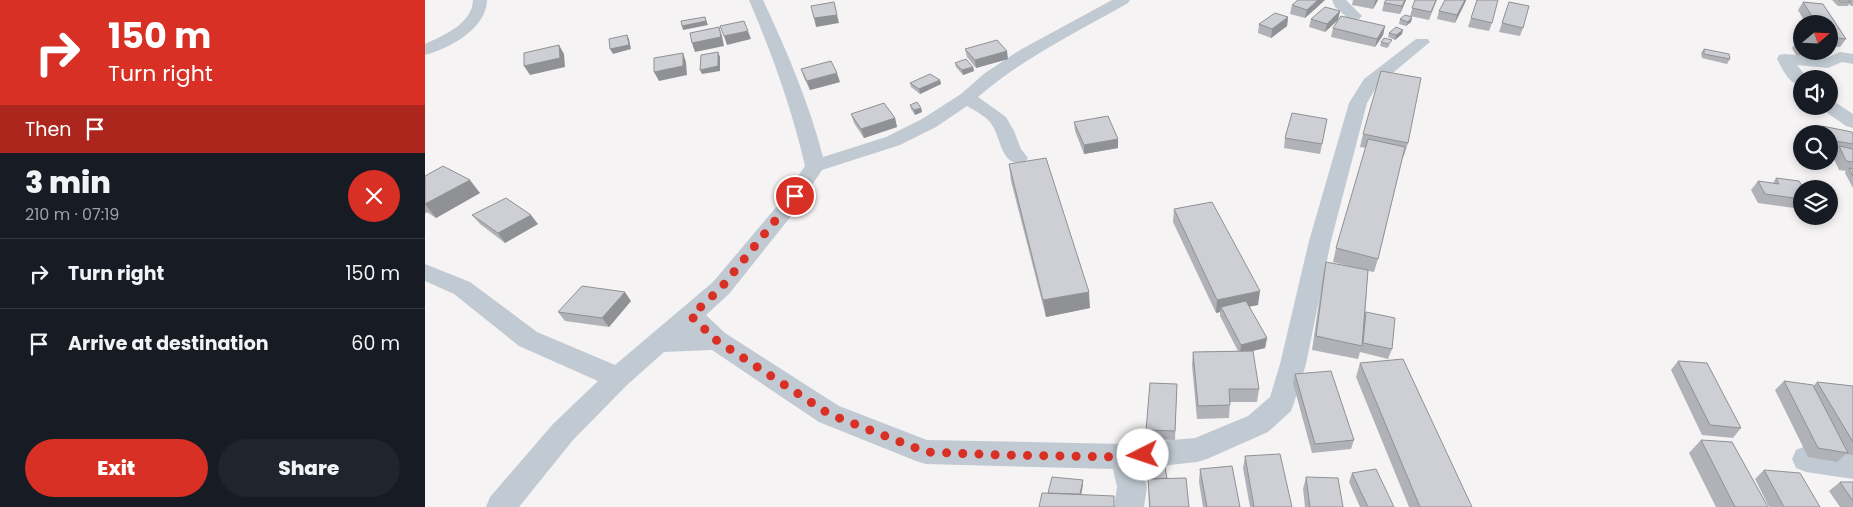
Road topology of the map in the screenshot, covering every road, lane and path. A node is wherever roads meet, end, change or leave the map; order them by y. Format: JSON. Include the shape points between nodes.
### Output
{"nodes":[{"id":1,"x":481,"y":0,"type":"edge"},
{"id":2,"x":756,"y":0,"type":"edge"},
{"id":3,"x":1123,"y":0,"type":"edge"},
{"id":4,"x":1339,"y":0,"type":"edge"},
{"id":5,"x":1354,"y":16,"type":"dead end"},
{"id":6,"x":1422,"y":42,"type":"dead end"},
{"id":7,"x":425,"y":50,"type":"edge"},
{"id":8,"x":1853,"y":59,"type":"edge"},
{"id":9,"x":1793,"y":73,"type":"edge"},
{"id":10,"x":967,"y":98,"type":"junction"},
{"id":11,"x":1838,"y":112,"type":"edge"},
{"id":12,"x":1853,"y":122,"type":"edge"},
{"id":13,"x":1018,"y":158,"type":"dead end"},
{"id":14,"x":815,"y":166,"type":"junction"},
{"id":15,"x":425,"y":272,"type":"edge"},
{"id":16,"x":691,"y":316,"type":"junction"},
{"id":17,"x":716,"y":340,"type":"junction"},
{"id":18,"x":658,"y":343,"type":"junction"},
{"id":19,"x":618,"y":378,"type":"junction"},
{"id":20,"x":1125,"y":457,"type":"junction"},
{"id":21,"x":1806,"y":460,"type":"dead end"},
{"id":22,"x":1853,"y":466,"type":"edge"},
{"id":23,"x":501,"y":507,"type":"edge"},
{"id":24,"x":1129,"y":507,"type":"edge"}],
"edges":[{"from":1,"to":7,"type":"street","via":[[471,24]]},
{"from":2,"to":14,"type":"street","via":[[804,121]]},
{"from":3,"to":10,"type":"street","via":[[1026,54]]},
{"from":4,"to":5,"type":"street"},
{"from":6,"to":20,"type":"street","via":[[1370,83],[1357,104],[1281,403],[1258,424],[1197,450]]},
{"from":8,"to":9,"type":"street","via":[[1840,57],[1828,63],[1785,59]]},
{"from":10,"to":13,"type":"street","via":[[1002,124],[1009,148]]},
{"from":10,"to":14,"type":"street","via":[[929,123],[893,141]]},
{"from":11,"to":12,"type":"street"},
{"from":14,"to":16,"type":"street","via":[[785,210],[721,288]]},
{"from":15,"to":19,"type":"street","via":[[462,288],[528,339]]},
{"from":16,"to":17,"type":"street"},
{"from":16,"to":18,"type":"street"},
{"from":17,"to":18,"type":"street"},
{"from":17,"to":20,"type":"street","via":[[829,414],[926,452]]},
{"from":18,"to":19,"type":"street"},
{"from":19,"to":23,"type":"street","via":[[563,432]]},
{"from":20,"to":24,"type":"street","via":[[1133,487]]},
{"from":21,"to":22,"type":"street"}]}
